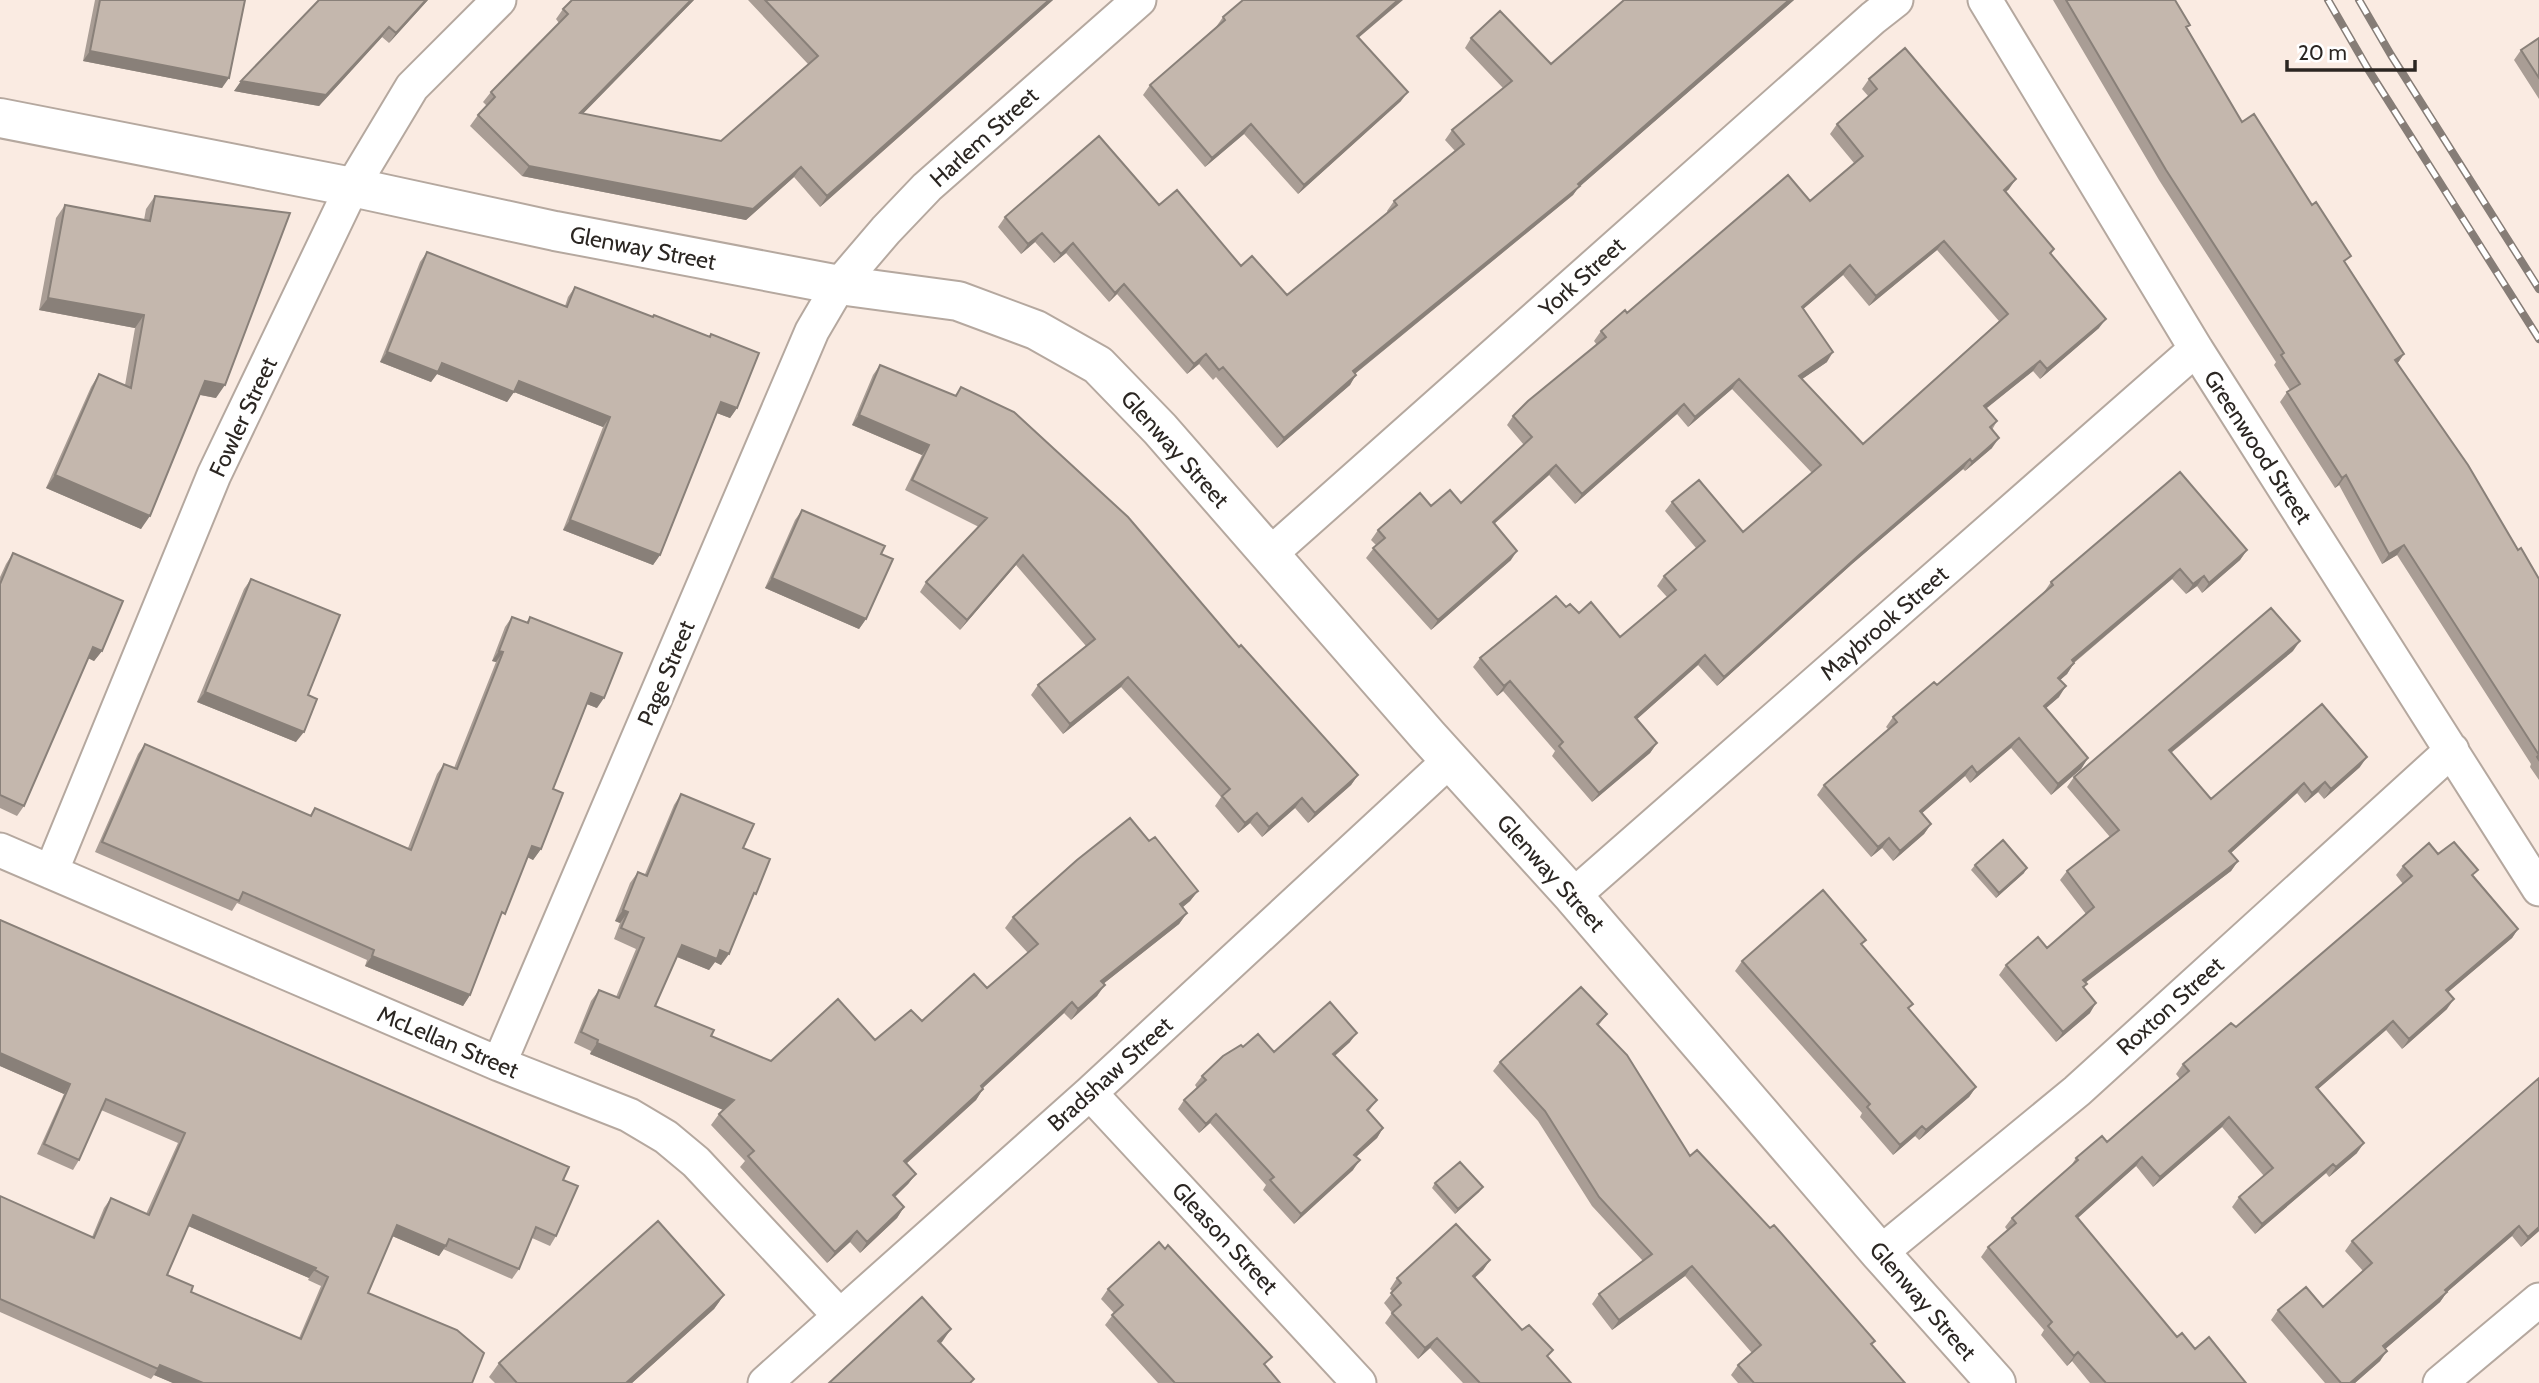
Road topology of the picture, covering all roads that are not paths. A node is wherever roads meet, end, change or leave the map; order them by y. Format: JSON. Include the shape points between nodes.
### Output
{"nodes":[{"id":1,"x":499,"y":0,"type":"edge"},
{"id":2,"x":1139,"y":0,"type":"edge"},
{"id":3,"x":1896,"y":0,"type":"edge"},
{"id":4,"x":1986,"y":0,"type":"edge"},
{"id":5,"x":0,"y":118,"type":"edge"},
{"id":6,"x":352,"y":187,"type":"junction"},
{"id":7,"x":839,"y":285,"type":"junction"},
{"id":8,"x":2196,"y":349,"type":"junction"},
{"id":9,"x":1269,"y":555,"type":"junction"},
{"id":10,"x":2452,"y":750,"type":"junction"},
{"id":11,"x":1450,"y":760,"type":"junction"},
{"id":12,"x":0,"y":850,"type":"edge"},
{"id":13,"x":51,"y":872,"type":"junction"},
{"id":14,"x":2539,"y":889,"type":"edge"},
{"id":15,"x":1573,"y":896,"type":"junction"},
{"id":16,"x":499,"y":1064,"type":"junction"},
{"id":17,"x":1090,"y":1093,"type":"junction"},
{"id":18,"x":1880,"y":1253,"type":"junction"},
{"id":19,"x":2539,"y":1300,"type":"edge"},
{"id":20,"x":839,"y":1315,"type":"junction"},
{"id":21,"x":765,"y":1383,"type":"edge"},
{"id":22,"x":1359,"y":1383,"type":"edge"},
{"id":23,"x":1996,"y":1383,"type":"edge"},
{"id":24,"x":2440,"y":1383,"type":"edge"}],
"edges":[{"from":1,"to":6,"type":"street","name":"Fowler Street","via":[[412,87]]},
{"from":2,"to":7,"type":"street","name":"Harlem Street","via":[[927,187]]},
{"from":3,"to":9,"type":"street","name":"York Street"},
{"from":4,"to":8,"type":"street","name":"Greenwood Street"},
{"from":5,"to":6,"type":"street","name":"Glenway Street"},
{"from":6,"to":7,"type":"street","name":"Glenway Street"},
{"from":6,"to":13,"type":"street","name":"Fowler Street","via":[[214,475]]},
{"from":7,"to":9,"type":"street","name":"Glenway Street","via":[[958,301],[1036,330],[1098,365]]},
{"from":7,"to":16,"type":"street","name":"Page Street","via":[[811,331]]},
{"from":8,"to":10,"type":"street","name":"Greenwood Street"},
{"from":8,"to":15,"type":"street","name":"Maybrook Street"},
{"from":9,"to":11,"type":"street","name":"Glenway Street"},
{"from":10,"to":14,"type":"street","name":"Greenwood Street"},
{"from":10,"to":18,"type":"street","name":"Roxton Street","via":[[2077,1091]]},
{"from":11,"to":15,"type":"street","name":"Glenway Street"},
{"from":11,"to":17,"type":"street","name":"Bradshaw Street"},
{"from":12,"to":13,"type":"street","name":"McLellan Street"},
{"from":13,"to":16,"type":"street","name":"McLellan Street"},
{"from":15,"to":18,"type":"street","name":"Glenway Street"},
{"from":16,"to":20,"type":"street","name":"McLellan Street","via":[[629,1115],[666,1137],[696,1162]]},
{"from":17,"to":20,"type":"street","name":"Bradshaw Street"},
{"from":17,"to":22,"type":"street","name":"Gleason Street"},
{"from":18,"to":23,"type":"street","name":"Glenway Street"},
{"from":19,"to":24,"type":"street"},
{"from":20,"to":21,"type":"street","name":"Bradshaw Street"}]}
